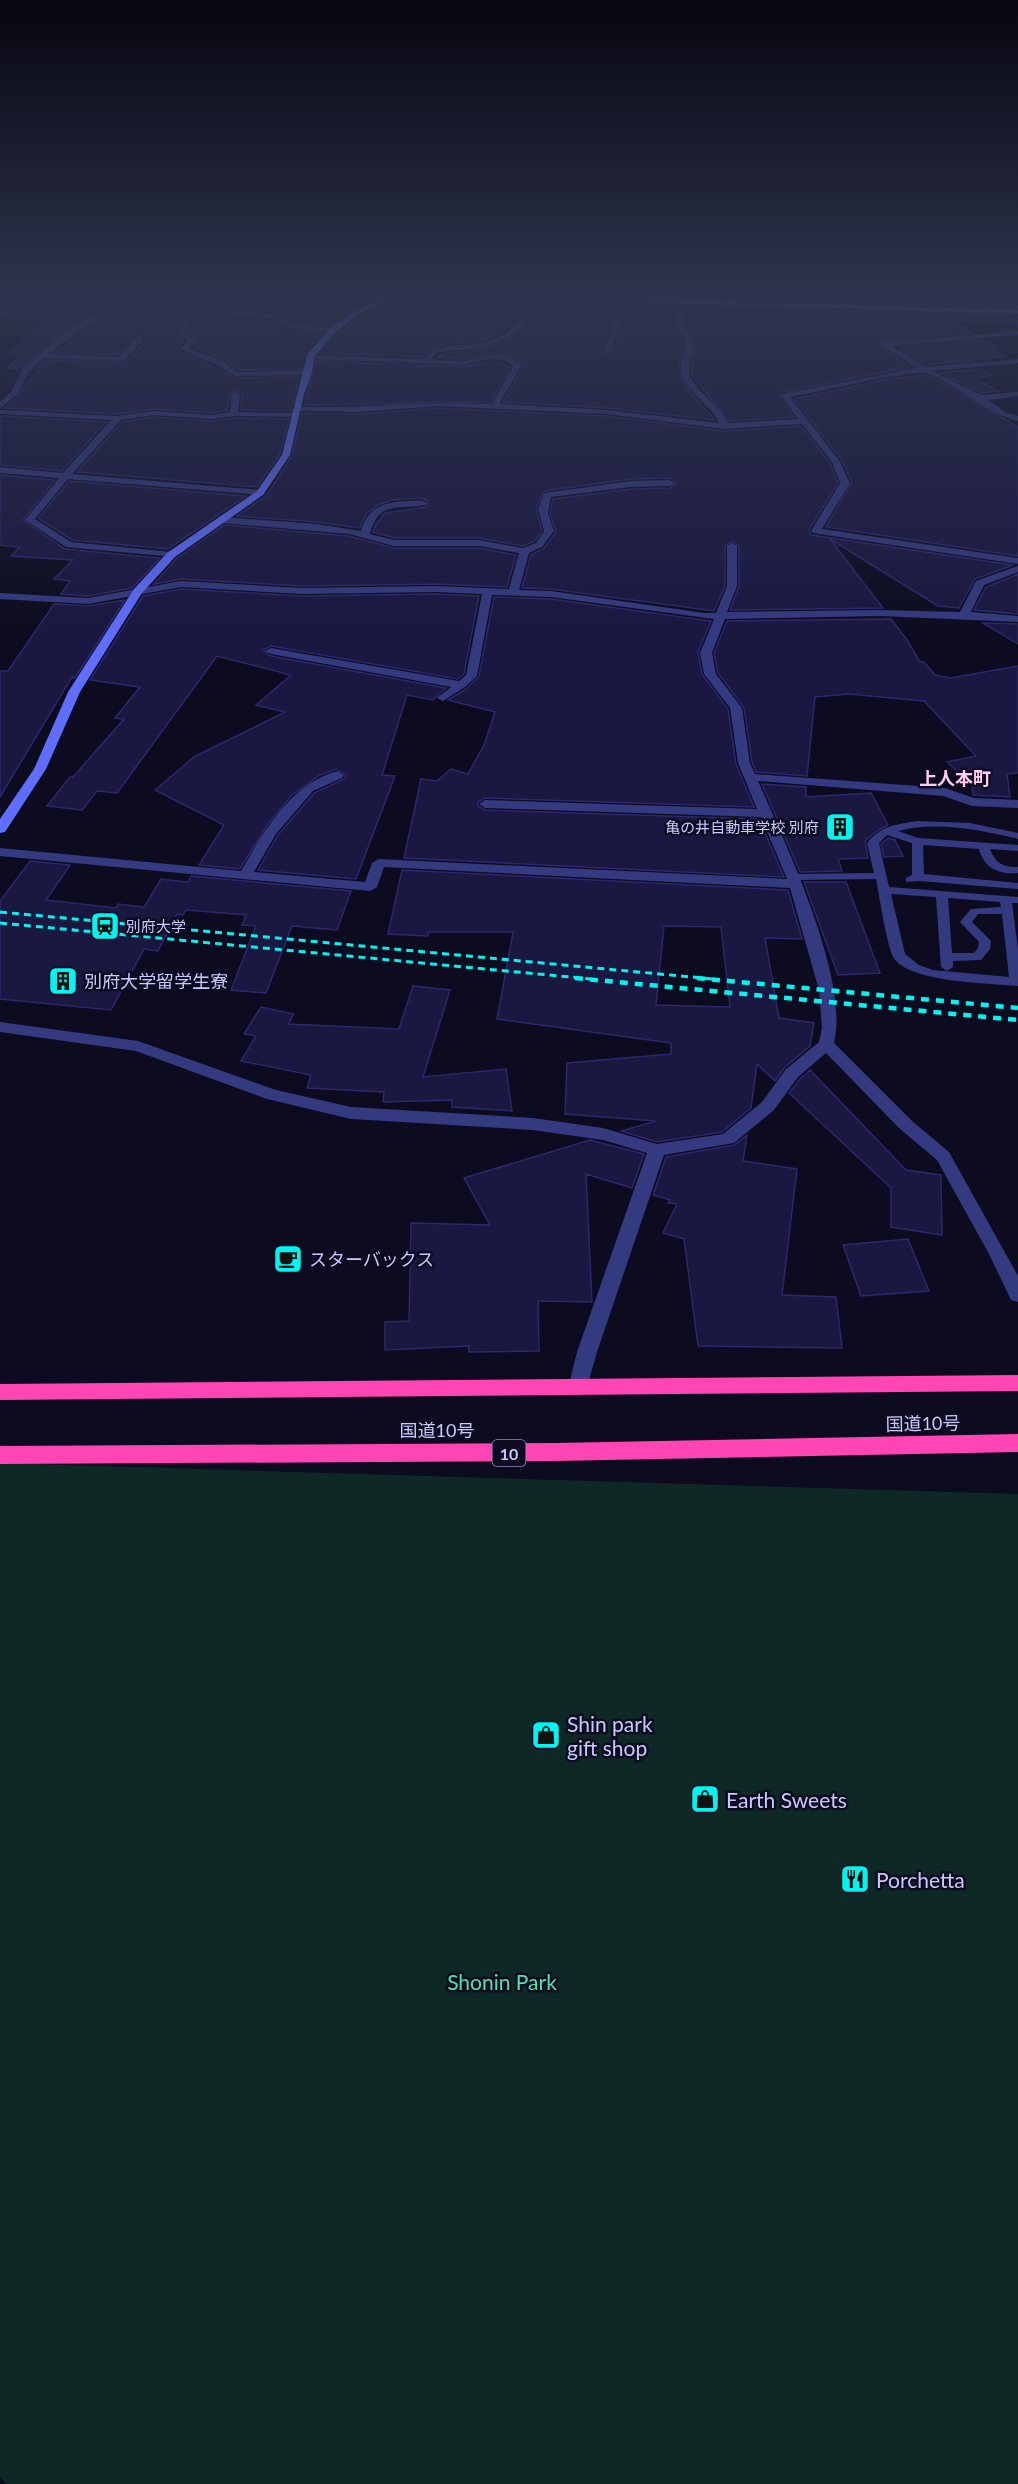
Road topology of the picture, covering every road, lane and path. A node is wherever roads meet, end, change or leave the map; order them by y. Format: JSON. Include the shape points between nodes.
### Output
{"nodes":[{"id":1,"x":235,"y":407,"type":"edge"},
{"id":2,"x":298,"y":407,"type":"edge"},
{"id":3,"x":400,"y":407,"type":"edge"},
{"id":4,"x":511,"y":407,"type":"edge"},
{"id":5,"x":715,"y":407,"type":"edge"},
{"id":6,"x":794,"y":407,"type":"edge"},
{"id":7,"x":992,"y":407,"type":"edge"},
{"id":8,"x":0,"y":412,"type":"edge"},
{"id":9,"x":297,"y":412,"type":"junction"},
{"id":10,"x":234,"y":414,"type":"junction"},
{"id":11,"x":118,"y":418,"type":"junction"},
{"id":12,"x":1018,"y":419,"type":"edge"},
{"id":13,"x":804,"y":421,"type":"junction"},
{"id":14,"x":724,"y":426,"type":"junction"},
{"id":15,"x":0,"y":470,"type":"edge"},
{"id":16,"x":65,"y":476,"type":"junction"},
{"id":17,"x":670,"y":483,"type":"dead end"},
{"id":18,"x":260,"y":493,"type":"junction"},
{"id":19,"x":422,"y":503,"type":"dead end"},
{"id":20,"x":222,"y":520,"type":"junction"},
{"id":21,"x":364,"y":535,"type":"junction"},
{"id":22,"x":732,"y":546,"type":"dead end"},
{"id":23,"x":524,"y":551,"type":"junction"},
{"id":24,"x":171,"y":555,"type":"junction"},
{"id":25,"x":1018,"y":561,"type":"edge"},
{"id":26,"x":1018,"y":569,"type":"edge"},
{"id":27,"x":138,"y":591,"type":"junction"},
{"id":28,"x":487,"y":592,"type":"junction"},
{"id":29,"x":513,"y":593,"type":"junction"},
{"id":30,"x":0,"y":596,"type":"edge"},
{"id":31,"x":964,"y":615,"type":"junction"},
{"id":32,"x":719,"y":617,"type":"junction"},
{"id":33,"x":1018,"y":619,"type":"edge"},
{"id":34,"x":272,"y":651,"type":"dead end"},
{"id":35,"x":461,"y":685,"type":"junction"},
{"id":36,"x":443,"y":699,"type":"dead end"},
{"id":37,"x":338,"y":775,"type":"dead end"},
{"id":38,"x":750,"y":777,"type":"junction"},
{"id":39,"x":485,"y":804,"type":"dead end"},
{"id":40,"x":1018,"y":804,"type":"edge"},
{"id":41,"x":766,"y":813,"type":"junction"},
{"id":42,"x":5,"y":814,"type":"edge"},
{"id":43,"x":0,"y":828,"type":"edge"},
{"id":44,"x":884,"y":831,"type":"junction"},
{"id":45,"x":1018,"y":836,"type":"edge"},
{"id":46,"x":917,"y":841,"type":"junction"},
{"id":47,"x":984,"y":846,"type":"junction"},
{"id":48,"x":1018,"y":848,"type":"edge"},
{"id":49,"x":0,"y":852,"type":"edge"},
{"id":50,"x":1018,"y":870,"type":"edge"},
{"id":51,"x":245,"y":875,"type":"junction"},
{"id":52,"x":879,"y":876,"type":"junction"},
{"id":53,"x":918,"y":877,"type":"junction"},
{"id":54,"x":794,"y":881,"type":"junction"},
{"id":55,"x":1018,"y":886,"type":"edge"},
{"id":56,"x":883,"y":890,"type":"junction"},
{"id":57,"x":942,"y":893,"type":"junction"},
{"id":58,"x":1010,"y":903,"type":"edge"},
{"id":59,"x":946,"y":957,"type":"junction"},
{"id":60,"x":948,"y":976,"type":"junction"},
{"id":61,"x":1017,"y":982,"type":"edge"},
{"id":62,"x":0,"y":1028,"type":"edge"},
{"id":63,"x":826,"y":1044,"type":"junction"},
{"id":64,"x":657,"y":1150,"type":"junction"},
{"id":65,"x":1018,"y":1295,"type":"edge"},
{"id":66,"x":1018,"y":1383,"type":"edge"},
{"id":67,"x":578,"y":1388,"type":"junction"},
{"id":68,"x":0,"y":1392,"type":"edge"},
{"id":69,"x":1018,"y":1443,"type":"edge"},
{"id":70,"x":0,"y":1455,"type":"edge"}],
"edges":[{"from":1,"to":10,"type":"street"},
{"from":2,"to":9,"type":"street"},
{"from":3,"to":9,"type":"street"},
{"from":4,"to":14,"type":"street","via":[[607,412]]},
{"from":5,"to":14,"type":"street"},
{"from":6,"to":13,"type":"street"},
{"from":7,"to":12,"type":"street"},
{"from":8,"to":11,"type":"street"},
{"from":9,"to":10,"type":"street"},
{"from":9,"to":18,"type":"street","via":[[285,455]]},
{"from":10,"to":11,"type":"street","via":[[213,417],[153,413]]},
{"from":11,"to":16,"type":"street"},
{"from":13,"to":14,"type":"street"},
{"from":13,"to":25,"type":"street","via":[[836,462],[845,483],[816,531]]},
{"from":15,"to":16,"type":"street"},
{"from":16,"to":18,"type":"street"},
{"from":16,"to":24,"type":"street","via":[[30,520],[69,545]]},
{"from":17,"to":23,"type":"street","via":[[547,495],[542,505],[549,531],[539,544]]},
{"from":18,"to":20,"type":"street"},
{"from":19,"to":21,"type":"street","via":[[384,506],[373,512]]},
{"from":20,"to":21,"type":"street"},
{"from":20,"to":24,"type":"street"},
{"from":21,"to":23,"type":"street","via":[[376,541],[402,544],[508,545]]},
{"from":22,"to":32,"type":"street","via":[[732,586]]},
{"from":23,"to":29,"type":"street"},
{"from":24,"to":27,"type":"street"},
{"from":26,"to":31,"type":"street","via":[[980,583]]},
{"from":27,"to":28,"type":"street","via":[[181,584],[302,591]]},
{"from":27,"to":30,"type":"street","via":[[88,601]]},
{"from":27,"to":42,"type":"street","via":[[74,692],[40,769]]},
{"from":28,"to":29,"type":"street"},
{"from":28,"to":35,"type":"street","via":[[471,676]]},
{"from":29,"to":32,"type":"street"},
{"from":31,"to":32,"type":"street"},
{"from":31,"to":33,"type":"street"},
{"from":32,"to":38,"type":"street","via":[[705,653],[710,674],[736,708],[744,763]]},
{"from":34,"to":35,"type":"street"},
{"from":35,"to":36,"type":"street"},
{"from":37,"to":51,"type":"street","via":[[309,788],[270,832]]},
{"from":38,"to":40,"type":"street","via":[[945,792],[972,802]]},
{"from":38,"to":41,"type":"street"},
{"from":39,"to":41,"type":"street"},
{"from":41,"to":54,"type":"street"},
{"from":42,"to":43,"type":"street"},
{"from":44,"to":45,"type":"lane","via":[[914,824],[987,828]]},
{"from":44,"to":46,"type":"lane"},
{"from":44,"to":52,"type":"lane","via":[[873,843]]},
{"from":46,"to":47,"type":"lane"},
{"from":46,"to":53,"type":"lane"},
{"from":47,"to":48,"type":"lane"},
{"from":47,"to":50,"type":"lane","via":[[988,860],[997,868]]},
{"from":49,"to":51,"type":"street"},
{"from":51,"to":54,"type":"street","via":[[370,887],[379,863]]},
{"from":52,"to":54,"type":"lane"},
{"from":52,"to":56,"type":"lane"},
{"from":53,"to":55,"type":"lane"},
{"from":53,"to":56,"type":"lane"},
{"from":54,"to":63,"type":"street","via":[[827,990],[830,1028]]},
{"from":56,"to":57,"type":"lane"},
{"from":56,"to":60,"type":"lane","via":[[899,956],[915,968]]},
{"from":57,"to":58,"type":"lane"},
{"from":57,"to":59,"type":"lane"},
{"from":58,"to":59,"type":"lane","via":[[975,911],[966,922],[985,941],[977,957]]},
{"from":58,"to":61,"type":"lane"},
{"from":59,"to":60,"type":"lane"},
{"from":60,"to":61,"type":"lane"},
{"from":62,"to":64,"type":"street","via":[[138,1046],[273,1095],[351,1113],[533,1124],[603,1134]]},
{"from":63,"to":64,"type":"street","via":[[792,1073],[768,1106],[728,1139]]},
{"from":63,"to":65,"type":"street","via":[[906,1125],[943,1156]]},
{"from":64,"to":67,"type":"street"},
{"from":66,"to":67,"type":"highway"},
{"from":67,"to":68,"type":"highway"},
{"from":69,"to":70,"type":"highway","name":"国道10号","number":"10","via":[[555,1452]]}]}
